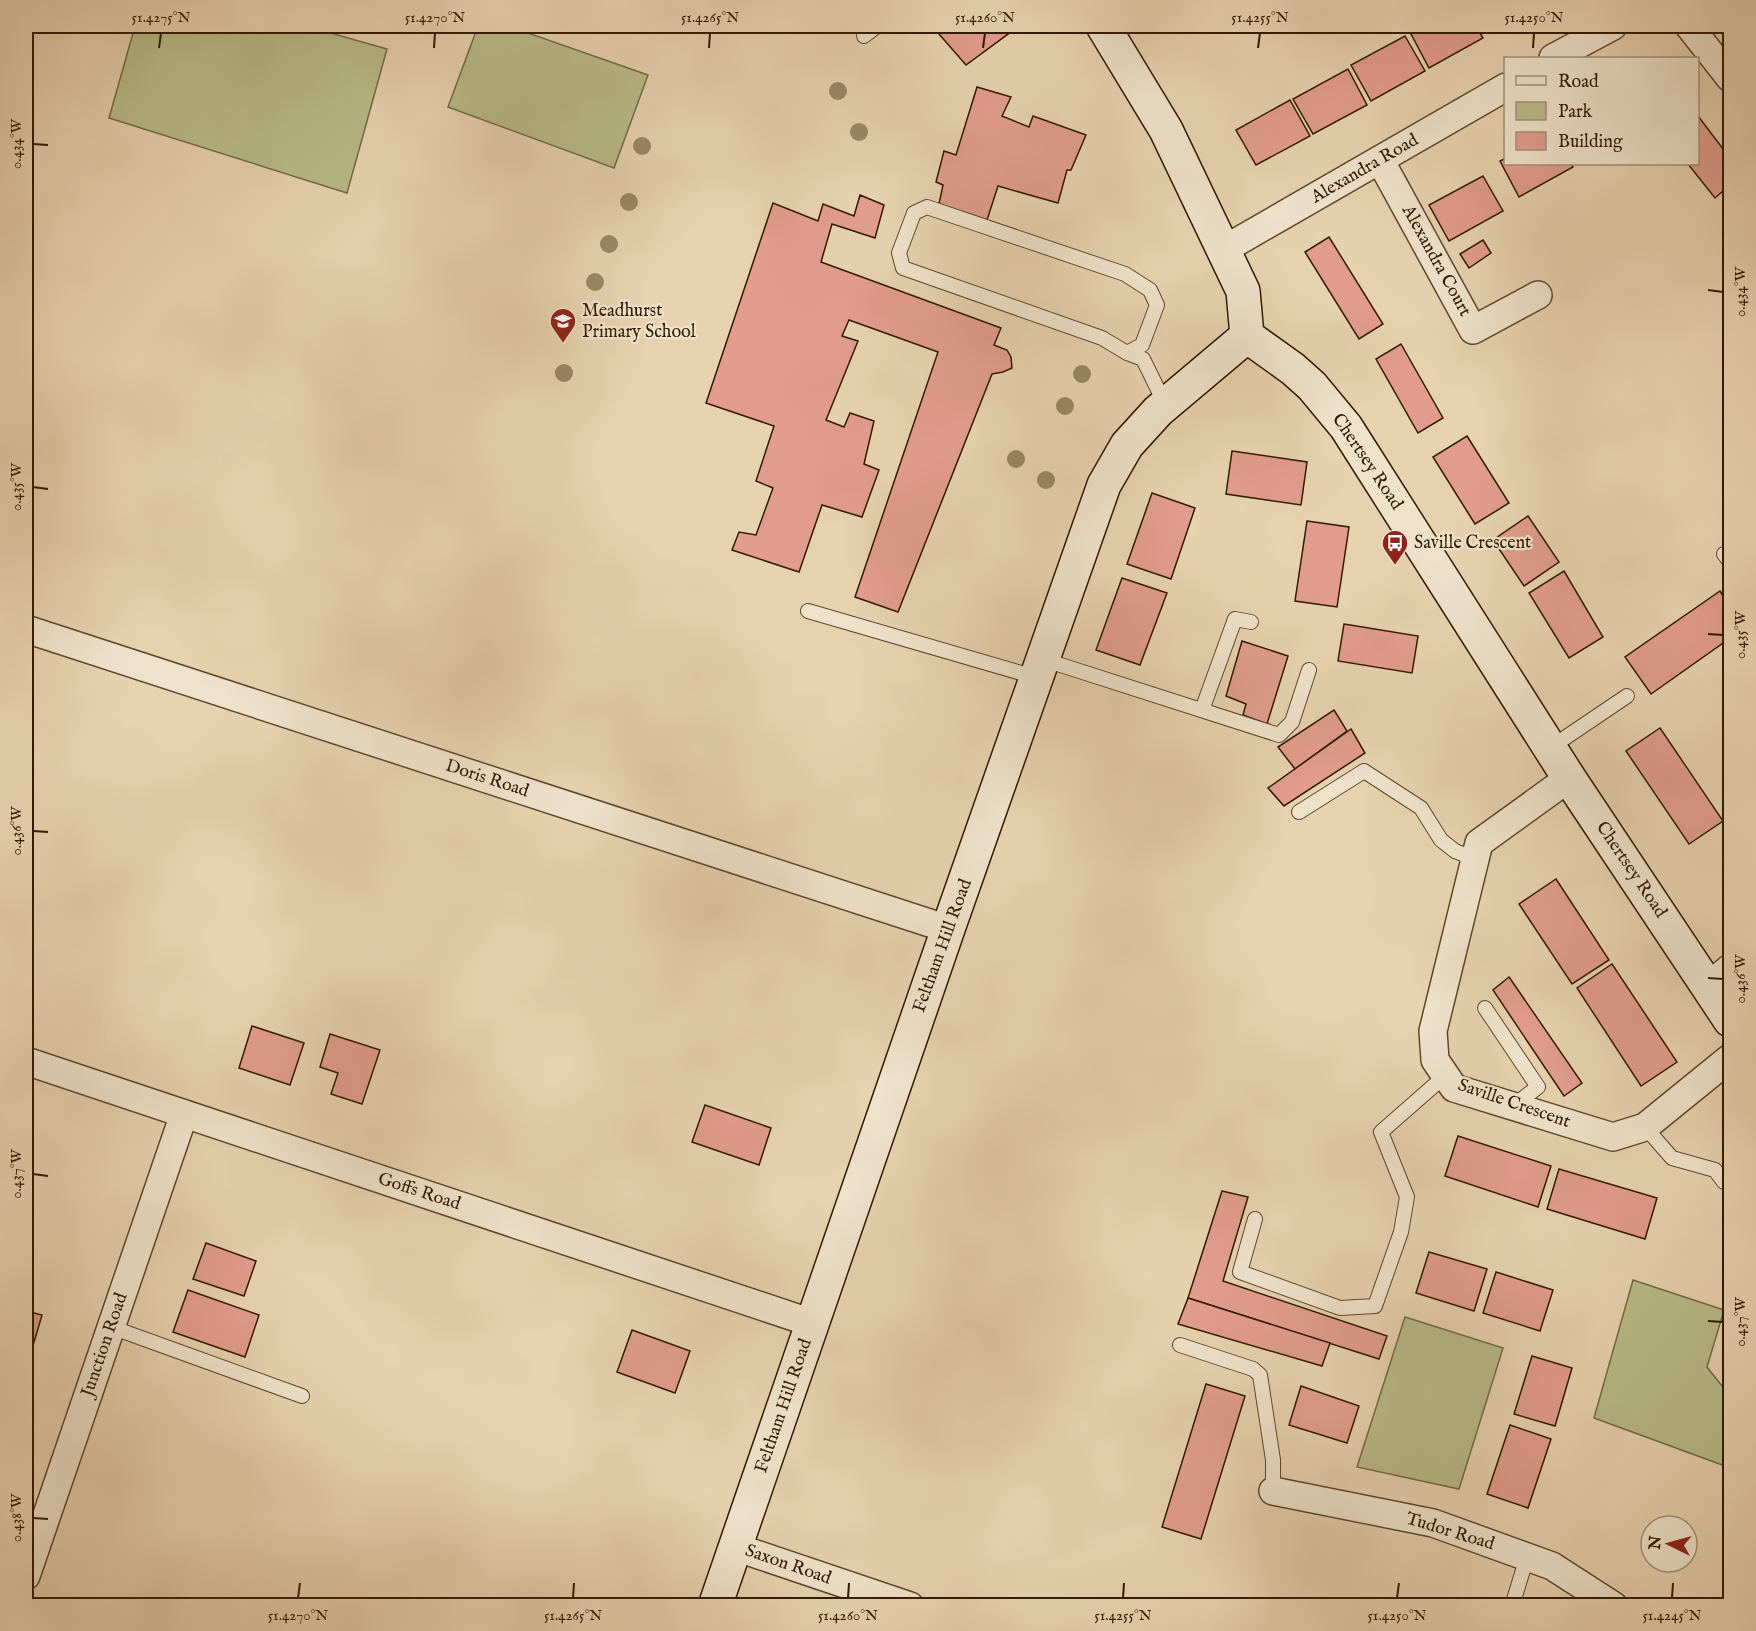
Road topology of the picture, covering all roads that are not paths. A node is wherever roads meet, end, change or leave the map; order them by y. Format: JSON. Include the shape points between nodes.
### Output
{"nodes":[{"id":1,"x":877,"y":26,"type":"edge"},
{"id":2,"x":1103,"y":26,"type":"edge"},
{"id":3,"x":1613,"y":26,"type":"edge"},
{"id":4,"x":1689,"y":26,"type":"edge"},
{"id":5,"x":864,"y":36,"type":"dead end"},
{"id":6,"x":1555,"y":57,"type":"edge"},
{"id":7,"x":1731,"y":78,"type":"edge"},
{"id":8,"x":1504,"y":88,"type":"edge"},
{"id":9,"x":1380,"y":160,"type":"junction"},
{"id":10,"x":1223,"y":250,"type":"junction"},
{"id":11,"x":1538,"y":295,"type":"dead end"},
{"id":12,"x":1247,"y":336,"type":"junction"},
{"id":13,"x":1127,"y":353,"type":"junction"},
{"id":14,"x":1166,"y":406,"type":"junction"},
{"id":15,"x":808,"y":611,"type":"dead end"},
{"id":16,"x":1251,"y":622,"type":"dead end"},
{"id":17,"x":26,"y":629,"type":"edge"},
{"id":18,"x":1038,"y":668,"type":"junction"},
{"id":19,"x":1309,"y":670,"type":"dead end"},
{"id":20,"x":1628,"y":696,"type":"dead end"},
{"id":21,"x":1202,"y":710,"type":"junction"},
{"id":22,"x":1550,"y":748,"type":"junction"},
{"id":23,"x":1569,"y":778,"type":"junction"},
{"id":24,"x":1299,"y":812,"type":"dead end"},
{"id":25,"x":1475,"y":859,"type":"junction"},
{"id":26,"x":948,"y":929,"type":"junction"},
{"id":27,"x":1719,"y":977,"type":"edge"},
{"id":28,"x":1485,"y":1008,"type":"dead end"},
{"id":29,"x":1731,"y":1020,"type":"edge"},
{"id":30,"x":1731,"y":1058,"type":"edge"},
{"id":31,"x":26,"y":1061,"type":"edge"},
{"id":32,"x":1446,"y":1075,"type":"junction"},
{"id":33,"x":1513,"y":1106,"type":"junction"},
{"id":34,"x":184,"y":1114,"type":"junction"},
{"id":35,"x":1645,"y":1127,"type":"junction"},
{"id":36,"x":1731,"y":1184,"type":"edge"},
{"id":37,"x":1255,"y":1219,"type":"dead end"},
{"id":38,"x":812,"y":1323,"type":"junction"},
{"id":39,"x":111,"y":1327,"type":"junction"},
{"id":40,"x":1180,"y":1345,"type":"dead end"},
{"id":41,"x":302,"y":1396,"type":"dead end"},
{"id":42,"x":1273,"y":1491,"type":"joint"},
{"id":43,"x":735,"y":1547,"type":"junction"},
{"id":44,"x":1527,"y":1557,"type":"junction"},
{"id":45,"x":26,"y":1576,"type":"edge"},
{"id":46,"x":715,"y":1605,"type":"edge"},
{"id":47,"x":910,"y":1605,"type":"edge"},
{"id":48,"x":1512,"y":1605,"type":"edge"},
{"id":49,"x":1614,"y":1605,"type":"edge"}],
"edges":[{"from":1,"to":5,"type":"lane"},
{"from":2,"to":10,"type":"street","via":[[1166,130]]},
{"from":3,"to":6,"type":"street"},
{"from":4,"to":7,"type":"street"},
{"from":8,"to":9,"type":"street","name":"Alexandra Road"},
{"from":9,"to":10,"type":"street","name":"Alexandra Road"},
{"from":9,"to":11,"type":"street","name":"Alexandra Court","via":[[1473,330]]},
{"from":10,"to":12,"type":"street","via":[[1243,291]]},
{"from":12,"to":14,"type":"street","name":"Feltham Hill Road"},
{"from":12,"to":22,"type":"street","name":"Chertsey Road","via":[[1312,386],[1346,427]]},
{"from":13,"to":13,"type":"lane","via":[[1142,345],[1157,306],[1150,290],[1125,274],[927,207],[914,213],[898,253],[903,268],[1102,338]]},
{"from":13,"to":14,"type":"lane","via":[[1143,359]]},
{"from":14,"to":18,"type":"street","name":"Feltham Hill Road","via":[[1127,445],[1104,485]]},
{"from":15,"to":18,"type":"lane"},
{"from":16,"to":21,"type":"lane","via":[[1235,619]]},
{"from":17,"to":26,"type":"street","name":"Doris Road"},
{"from":18,"to":21,"type":"lane"},
{"from":18,"to":26,"type":"street","name":"Feltham Hill Road"},
{"from":19,"to":21,"type":"lane","via":[[1292,722],[1280,735]]},
{"from":20,"to":22,"type":"lane"},
{"from":22,"to":23,"type":"street","name":"Chertsey Road"},
{"from":23,"to":25,"type":"street","name":"Saville Crescent","via":[[1479,843]]},
{"from":23,"to":27,"type":"street","name":"Chertsey Road"},
{"from":24,"to":25,"type":"lane","via":[[1364,771],[1421,808],[1441,840]]},
{"from":25,"to":32,"type":"street","name":"Saville Crescent","via":[[1433,1031],[1435,1060]]},
{"from":26,"to":38,"type":"street","name":"Feltham Hill Road"},
{"from":27,"to":29,"type":"street","name":"Chertsey Road"},
{"from":28,"to":33,"type":"lane","via":[[1538,1087]]},
{"from":30,"to":35,"type":"street","name":"Saville Crescent"},
{"from":31,"to":34,"type":"street","name":"Goffs Road"},
{"from":32,"to":33,"type":"street","name":"Saville Crescent","via":[[1454,1088]]},
{"from":32,"to":37,"type":"lane","via":[[1381,1132],[1407,1197],[1401,1232],[1375,1306],[1340,1308],[1240,1272]]},
{"from":33,"to":35,"type":"street","name":"Saville Crescent","via":[[1613,1137]]},
{"from":34,"to":38,"type":"street","name":"Goffs Road"},
{"from":34,"to":39,"type":"street","name":"Junction Road"},
{"from":35,"to":36,"type":"lane","via":[[1672,1158],[1715,1170],[1724,1182]]},
{"from":38,"to":43,"type":"street","name":"Feltham Hill Road"},
{"from":39,"to":41,"type":"lane"},
{"from":39,"to":45,"type":"street","name":"Junction Road"},
{"from":40,"to":42,"type":"lane","via":[[1253,1369],[1260,1375],[1273,1460]]},
{"from":42,"to":44,"type":"street","name":"Tudor Road","via":[[1433,1523]]},
{"from":43,"to":46,"type":"street","name":"Feltham Hill Road"},
{"from":43,"to":47,"type":"street","name":"Saxon Road"},
{"from":44,"to":48,"type":"lane"},
{"from":44,"to":49,"type":"street","name":"Tudor Road","via":[[1552,1566]]}]}
